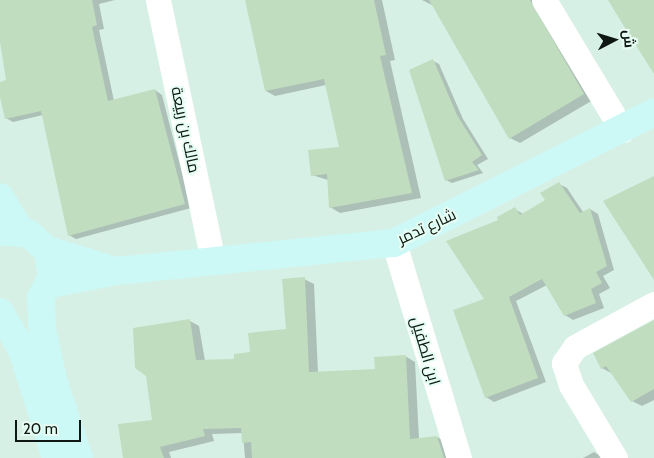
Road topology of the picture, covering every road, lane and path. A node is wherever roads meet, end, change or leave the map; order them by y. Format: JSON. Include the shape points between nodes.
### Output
{"nodes":[{"id":1,"x":544,"y":0,"type":"edge"},
{"id":2,"x":161,"y":1,"type":"edge"},
{"id":3,"x":654,"y":112,"type":"edge"},
{"id":4,"x":622,"y":130,"type":"junction"},
{"id":5,"x":0,"y":197,"type":"edge"},
{"id":6,"x":10,"y":231,"type":"edge"},
{"id":7,"x":394,"y":243,"type":"junction"},
{"id":8,"x":47,"y":250,"type":"junction"},
{"id":9,"x":213,"y":260,"type":"junction"},
{"id":10,"x":117,"y":271,"type":"junction"},
{"id":11,"x":45,"y":291,"type":"junction"},
{"id":12,"x":654,"y":304,"type":"edge"},
{"id":13,"x":0,"y":308,"type":"edge"},
{"id":14,"x":0,"y":312,"type":"edge"},
{"id":15,"x":61,"y":457,"type":"edge"},
{"id":16,"x":459,"y":458,"type":"edge"},
{"id":17,"x":615,"y":458,"type":"edge"}],
"edges":[{"from":1,"to":4,"type":"street"},
{"from":2,"to":9,"type":"street","name":"مالك بن ربيعة"},
{"from":3,"to":4,"type":"street","name":"شارع تدمر"},
{"from":4,"to":7,"type":"street","name":"شارع تدمر"},
{"from":5,"to":6,"type":"street"},
{"from":6,"to":8,"type":"street","via":[[36,237]]},
{"from":7,"to":9,"type":"street","name":"شارع تدمر"},
{"from":7,"to":16,"type":"street","name":"ابن الطفيل"},
{"from":8,"to":10,"type":"street","name":"شارع تدمر"},
{"from":8,"to":11,"type":"street","via":[[52,267]]},
{"from":9,"to":10,"type":"street","name":"شارع تدمر"},
{"from":10,"to":11,"type":"street","name":"شارع تدمر"},
{"from":11,"to":13,"type":"street","name":"شارع تدمر","via":[[20,309]]},
{"from":11,"to":15,"type":"street","via":[[42,329],[53,380]]},
{"from":12,"to":17,"type":"street","via":[[575,347],[564,363],[571,385]]},
{"from":14,"to":15,"type":"street","via":[[22,350]]}]}
